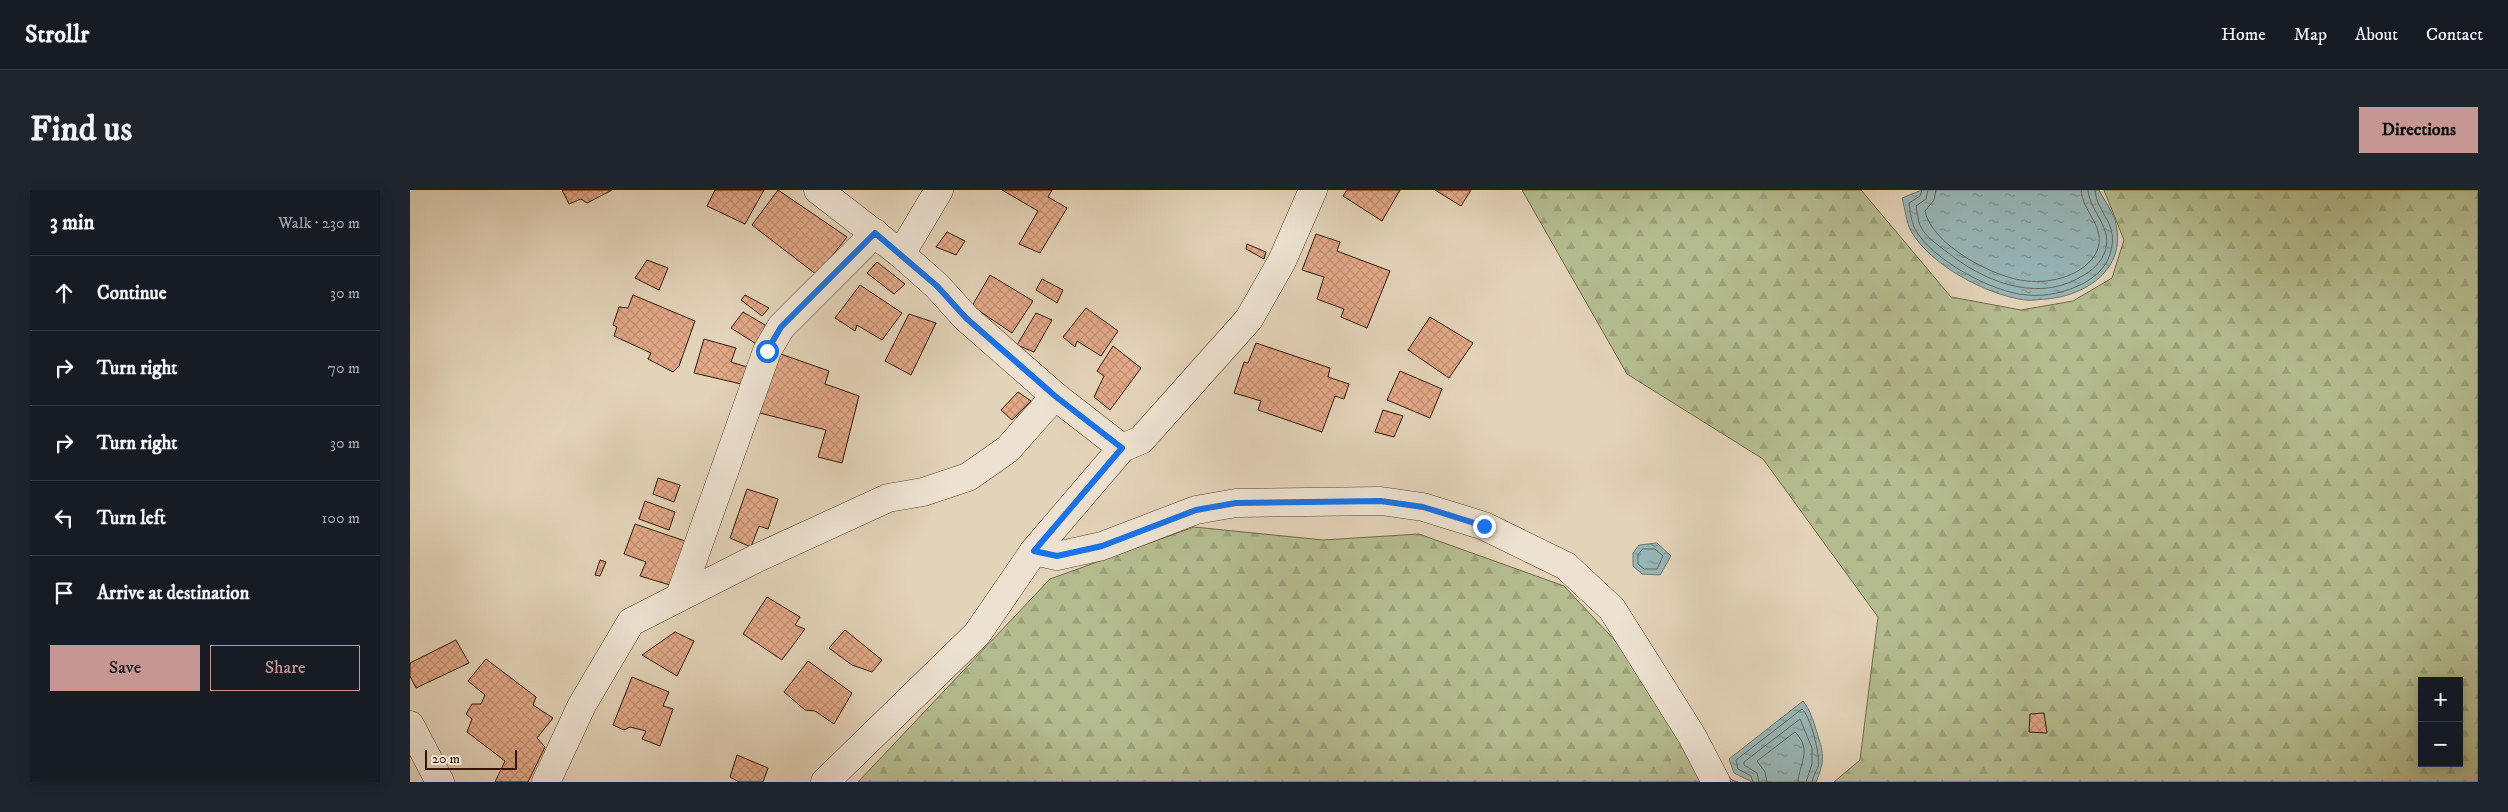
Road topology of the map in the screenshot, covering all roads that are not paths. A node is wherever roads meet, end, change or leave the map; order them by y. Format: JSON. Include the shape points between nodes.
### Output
{"nodes":[{"id":1,"x":818,"y":190,"type":"edge"},
{"id":2,"x":938,"y":190,"type":"edge"},
{"id":3,"x":1313,"y":190,"type":"edge"},
{"id":4,"x":875,"y":233,"type":"junction"},
{"id":5,"x":901,"y":254,"type":"junction"},
{"id":6,"x":1055,"y":396,"type":"junction"},
{"id":7,"x":1122,"y":448,"type":"junction"},
{"id":8,"x":1034,"y":551,"type":"junction"},
{"id":9,"x":680,"y":596,"type":"junction"},
{"id":10,"x":410,"y":725,"type":"edge"},
{"id":11,"x":440,"y":782,"type":"edge"},
{"id":12,"x":546,"y":782,"type":"edge"},
{"id":13,"x":825,"y":782,"type":"edge"},
{"id":14,"x":1716,"y":782,"type":"edge"}],
"edges":[{"from":1,"to":4,"type":"street"},
{"from":2,"to":5,"type":"street"},
{"from":3,"to":7,"type":"street","via":[[1282,261],[1249,319],[1141,440]]},
{"from":4,"to":5,"type":"street"},
{"from":4,"to":9,"type":"street","via":[[781,327],[767,351]]},
{"from":5,"to":6,"type":"street","via":[[966,318]]},
{"from":6,"to":7,"type":"street"},
{"from":6,"to":9,"type":"street","via":[[1008,449],[968,477],[923,492],[888,498]]},
{"from":7,"to":8,"type":"street"},
{"from":8,"to":13,"type":"street","via":[[977,634]]},
{"from":8,"to":14,"type":"street","via":[[1057,556],[1102,546],[1196,510],[1236,503],[1381,501],[1423,507],[1484,526],[1566,566],[1612,609],[1692,736]]},
{"from":9,"to":12,"type":"street","via":[[631,622],[582,705]]},
{"from":10,"to":11,"type":"street"}]}
